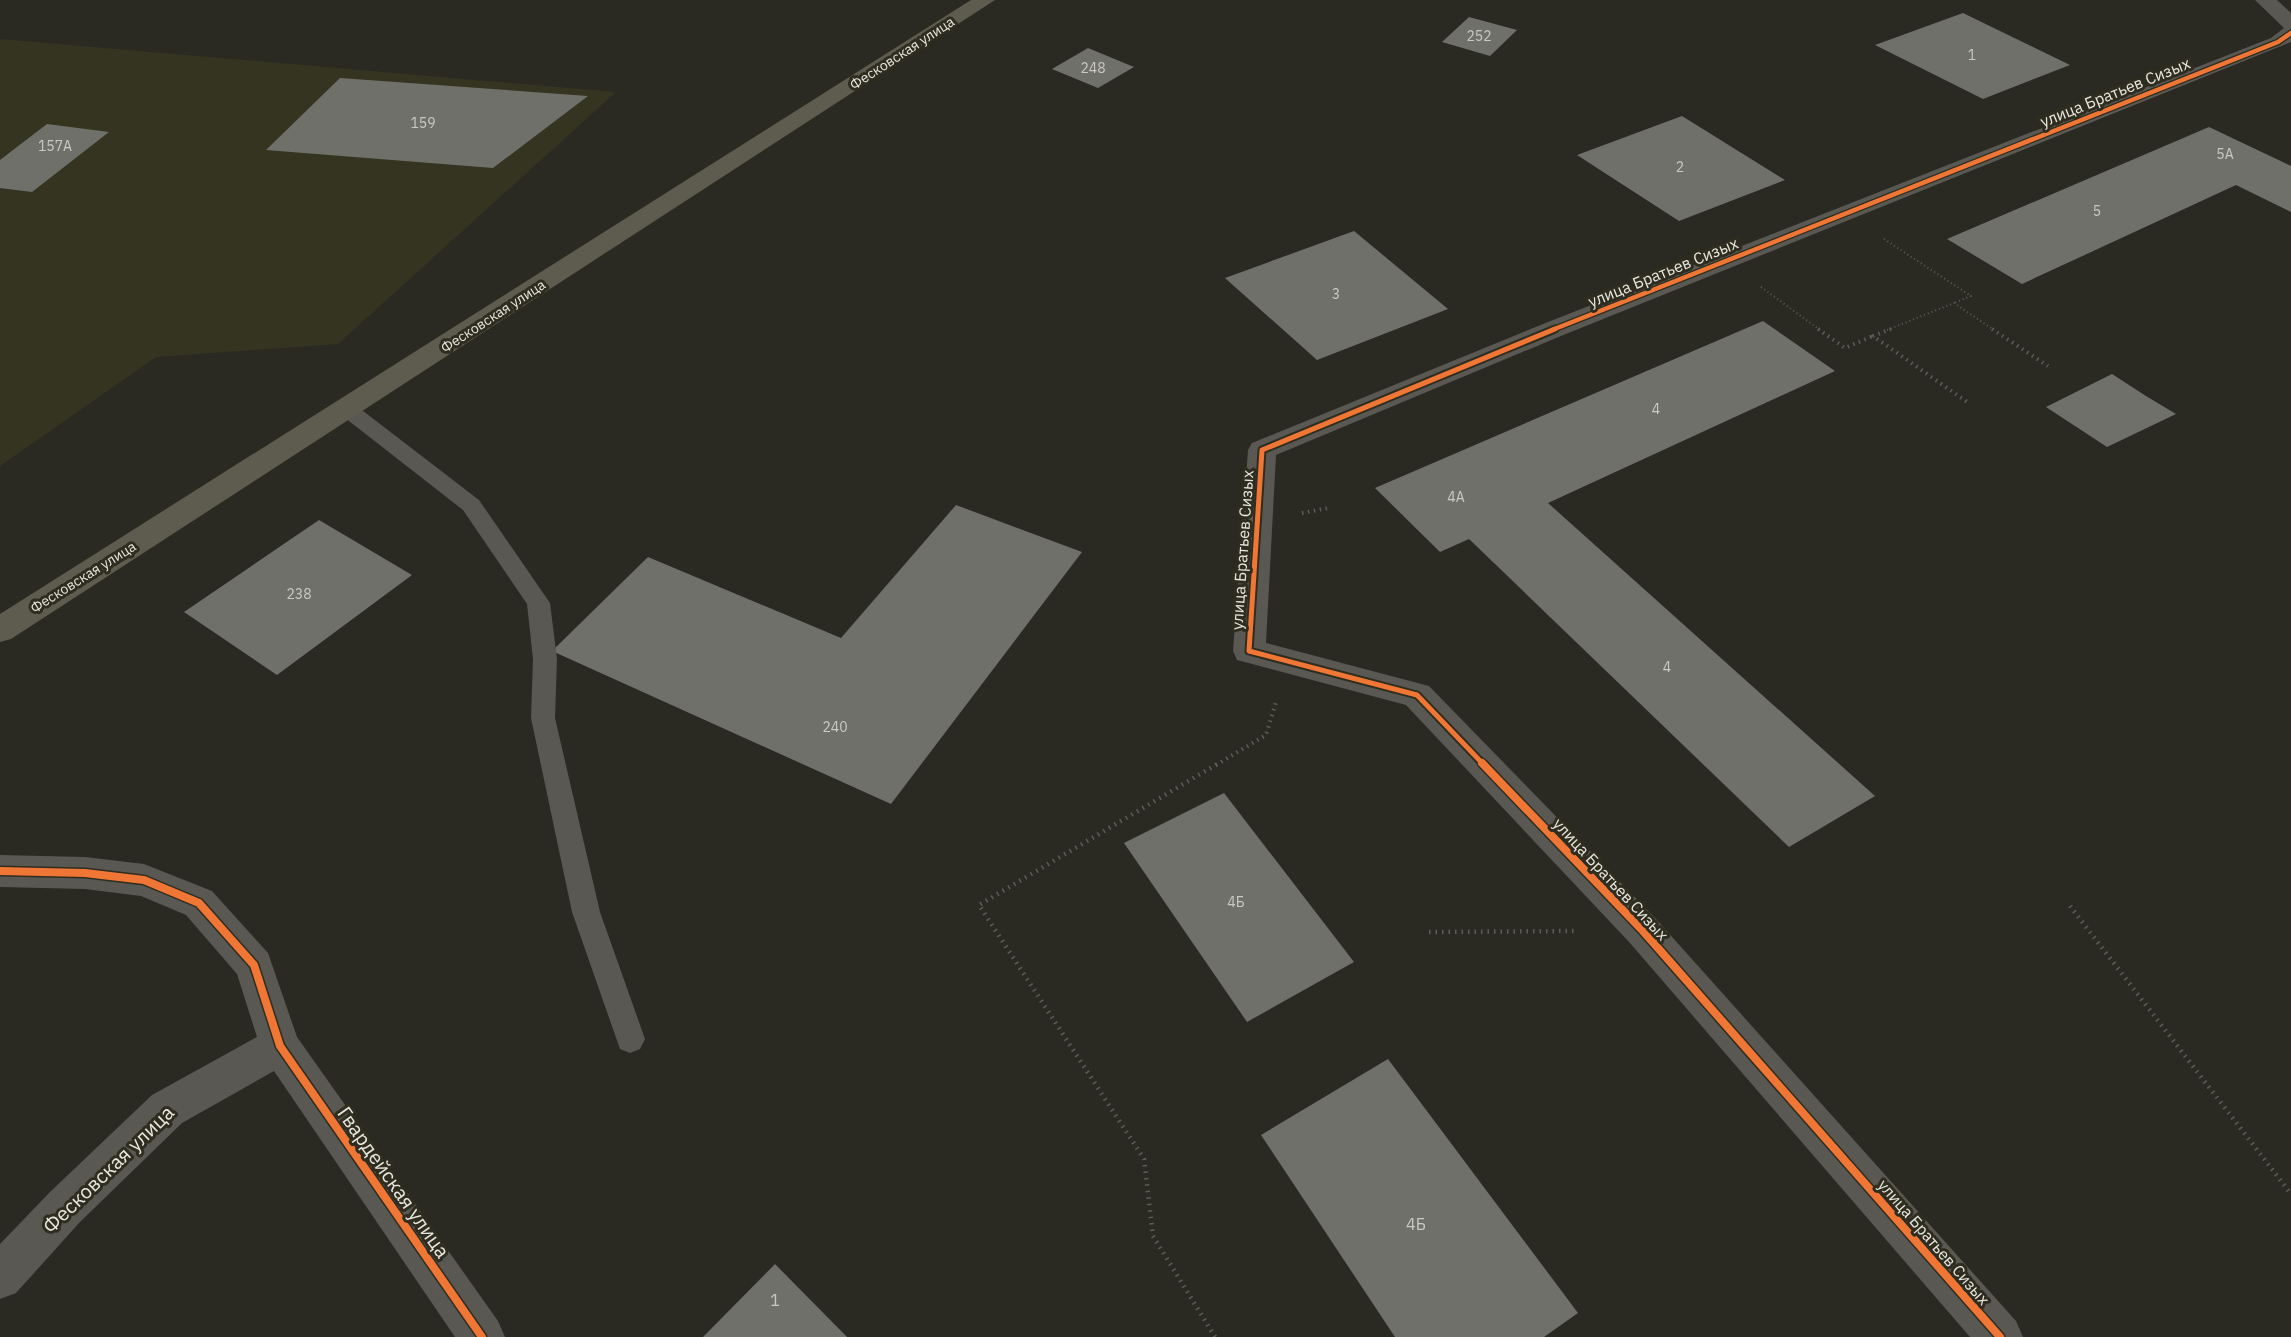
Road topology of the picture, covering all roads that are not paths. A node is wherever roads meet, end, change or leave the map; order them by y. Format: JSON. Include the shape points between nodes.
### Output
{"nodes":[{"id":1,"x":985,"y":0,"type":"edge"},
{"id":2,"x":2265,"y":0,"type":"edge"},
{"id":3,"x":2291,"y":24,"type":"edge"},
{"id":4,"x":2291,"y":33,"type":"edge"},
{"id":5,"x":347,"y":409,"type":"junction"},
{"id":6,"x":0,"y":630,"type":"edge"},
{"id":7,"x":0,"y":871,"type":"edge"},
{"id":8,"x":630,"y":1039,"type":"dead end"},
{"id":9,"x":280,"y":1046,"type":"junction"},
{"id":10,"x":0,"y":1277,"type":"edge"},
{"id":11,"x":482,"y":1337,"type":"edge"},
{"id":12,"x":2000,"y":1337,"type":"edge"}],
"edges":[{"from":1,"to":5,"type":"main road","name":"Фесковская улица"},
{"from":2,"to":3,"type":"street"},
{"from":4,"to":12,"type":"street","name":"улица Братьев Сизых","via":[[2278,42],[1262,450],[1249,651],[1417,695],[1643,931]]},
{"from":5,"to":6,"type":"main road","name":"Фесковская улица"},
{"from":5,"to":8,"type":"lane","via":[[471,505],[538,603],[545,659],[543,718],[586,912]]},
{"from":7,"to":9,"type":"street","via":[[85,873],[144,880],[199,903],[254,965]]},
{"from":9,"to":10,"type":"street","name":"Фесковская улица","via":[[167,1109],[65,1207]]},
{"from":9,"to":11,"type":"street","name":"Гвардейская улица"}]}
